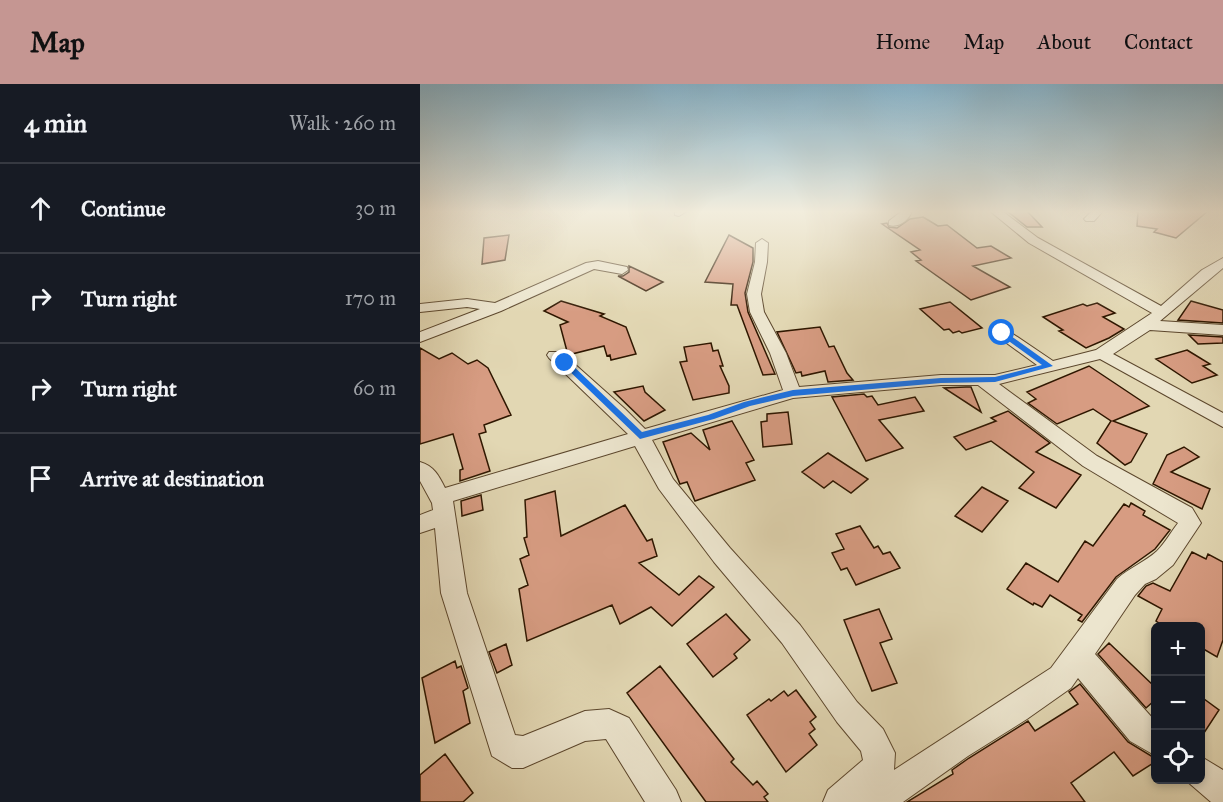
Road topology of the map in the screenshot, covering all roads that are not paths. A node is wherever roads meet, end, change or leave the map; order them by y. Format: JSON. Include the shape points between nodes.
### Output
{"nodes":[{"id":1,"x":762,"y":245,"type":"edge"},
{"id":2,"x":1039,"y":245,"type":"edge"},
{"id":3,"x":1223,"y":262,"type":"edge"},
{"id":4,"x":622,"y":270,"type":"dead end"},
{"id":5,"x":420,"y":308,"type":"edge"},
{"id":6,"x":496,"y":308,"type":"junction"},
{"id":7,"x":1161,"y":312,"type":"junction"},
{"id":8,"x":1147,"y":325,"type":"junction"},
{"id":9,"x":1223,"y":330,"type":"edge"},
{"id":10,"x":1002,"y":333,"type":"dead end"},
{"id":11,"x":420,"y":337,"type":"edge"},
{"id":12,"x":1102,"y":354,"type":"junction"},
{"id":13,"x":555,"y":355,"type":"dead end"},
{"id":14,"x":1049,"y":366,"type":"junction"},
{"id":15,"x":983,"y":381,"type":"junction"},
{"id":16,"x":793,"y":393,"type":"junction"},
{"id":17,"x":1223,"y":421,"type":"edge"},
{"id":18,"x":640,"y":436,"type":"junction"},
{"id":19,"x":420,"y":468,"type":"edge"},
{"id":20,"x":435,"y":512,"type":"edge"},
{"id":21,"x":1079,"y":654,"type":"junction"},
{"id":22,"x":1151,"y":738,"type":"edge"},
{"id":23,"x":1205,"y":776,"type":"edge"},
{"id":24,"x":1223,"y":790,"type":"edge"},
{"id":25,"x":664,"y":802,"type":"edge"},
{"id":26,"x":840,"y":802,"type":"edge"},
{"id":27,"x":875,"y":802,"type":"edge"}],
"edges":[{"from":1,"to":16,"type":"street","via":[[754,294],[757,312]]},
{"from":2,"to":7,"type":"street"},
{"from":3,"to":7,"type":"street"},
{"from":4,"to":6,"type":"street","via":[[591,266]]},
{"from":5,"to":6,"type":"street","via":[[467,303]]},
{"from":6,"to":11,"type":"street"},
{"from":7,"to":8,"type":"street"},
{"from":8,"to":9,"type":"street"},
{"from":8,"to":12,"type":"street"},
{"from":10,"to":14,"type":"street"},
{"from":12,"to":14,"type":"street"},
{"from":12,"to":17,"type":"street"},
{"from":13,"to":18,"type":"street"},
{"from":14,"to":15,"type":"street"},
{"from":15,"to":16,"type":"street","via":[[941,380]]},
{"from":15,"to":21,"type":"street","via":[[1090,461],[1184,514],[1190,523],[1165,558],[1126,587]]},
{"from":16,"to":18,"type":"street"},
{"from":18,"to":20,"type":"street"},
{"from":18,"to":26,"type":"street","via":[[671,490],[791,634],[877,747],[879,767]]},
{"from":19,"to":20,"type":"street","via":[[429,477]]},
{"from":20,"to":25,"type":"street","via":[[454,593],[503,745],[512,752],[523,752],[593,722],[612,723]]},
{"from":21,"to":22,"type":"street"},
{"from":21,"to":27,"type":"street","via":[[1061,678]]},
{"from":23,"to":24,"type":"street"}]}
